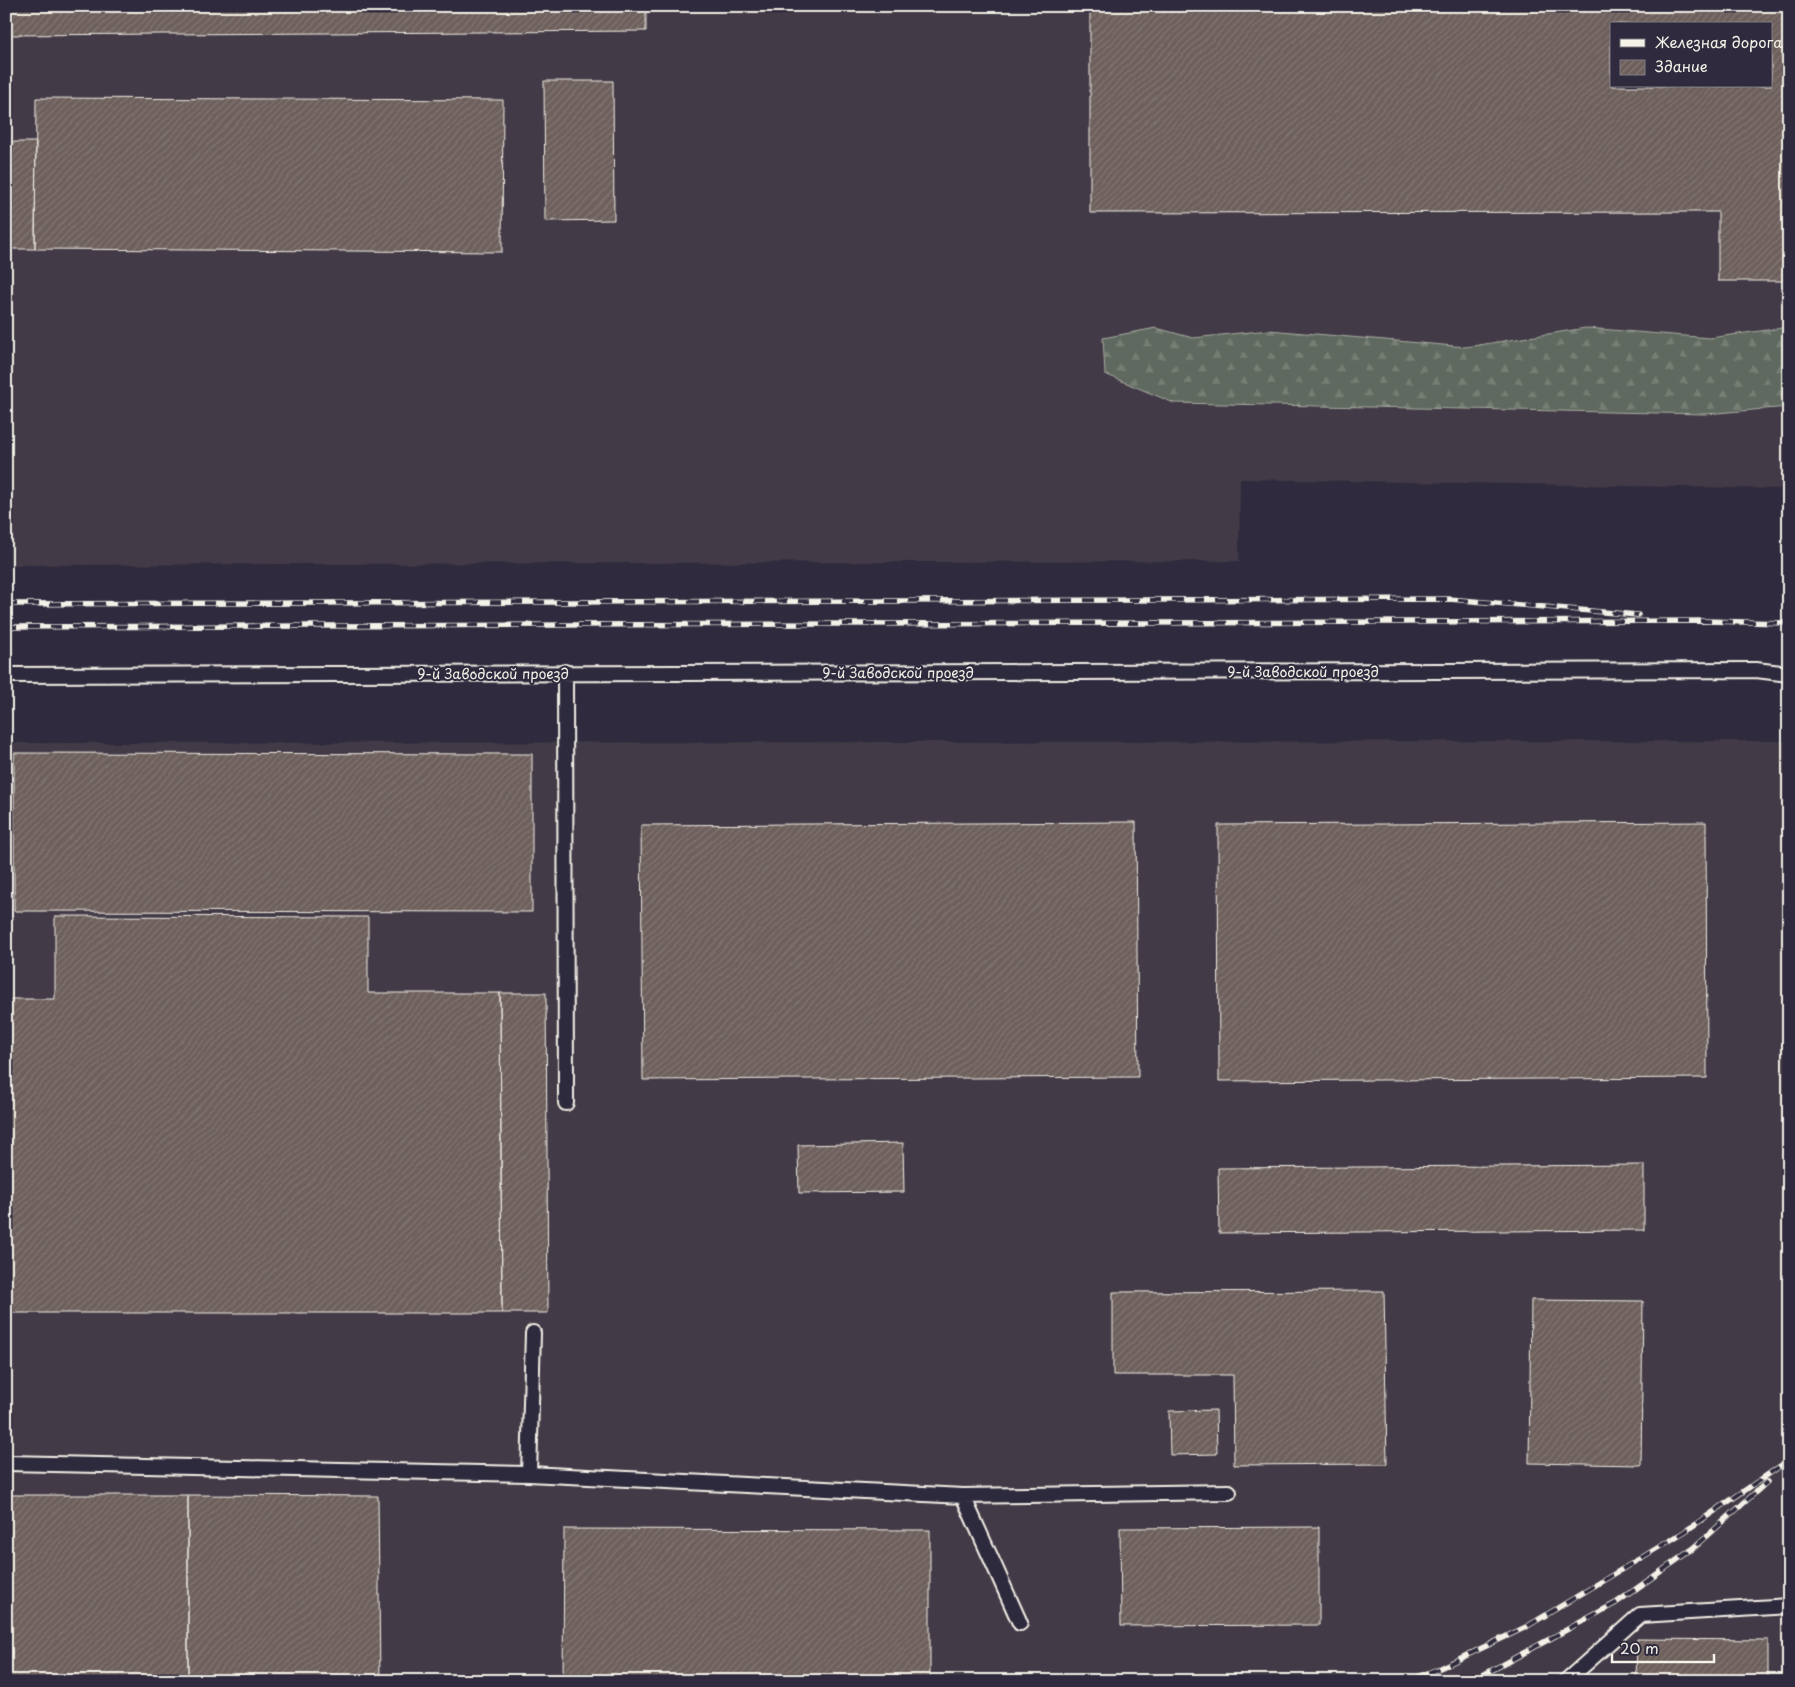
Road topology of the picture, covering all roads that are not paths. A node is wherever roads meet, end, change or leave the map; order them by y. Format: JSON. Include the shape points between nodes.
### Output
{"nodes":[{"id":1,"x":565,"y":672,"type":"junction"},
{"id":2,"x":1789,"y":674,"type":"edge"},
{"id":3,"x":6,"y":675,"type":"edge"},
{"id":4,"x":566,"y":1104,"type":"dead end"},
{"id":5,"x":533,"y":1333,"type":"dead end"},
{"id":6,"x":6,"y":1463,"type":"edge"},
{"id":7,"x":529,"y":1474,"type":"junction"},
{"id":8,"x":1230,"y":1492,"type":"dead end"},
{"id":9,"x":963,"y":1496,"type":"junction"},
{"id":10,"x":1789,"y":1606,"type":"edge"},
{"id":11,"x":1020,"y":1623,"type":"dead end"},
{"id":12,"x":1566,"y":1681,"type":"edge"}],
"edges":[{"from":1,"to":2,"type":"lane","name":"9-й Заводской проезд","via":[[1756,670]]},
{"from":1,"to":3,"type":"lane","name":"9-й Заводской проезд"},
{"from":1,"to":4,"type":"lane"},
{"from":5,"to":7,"type":"lane"},
{"from":6,"to":7,"type":"lane"},
{"from":7,"to":9,"type":"lane"},
{"from":8,"to":9,"type":"lane"},
{"from":9,"to":11,"type":"lane"},
{"from":10,"to":12,"type":"lane","via":[[1640,1615]]}]}
